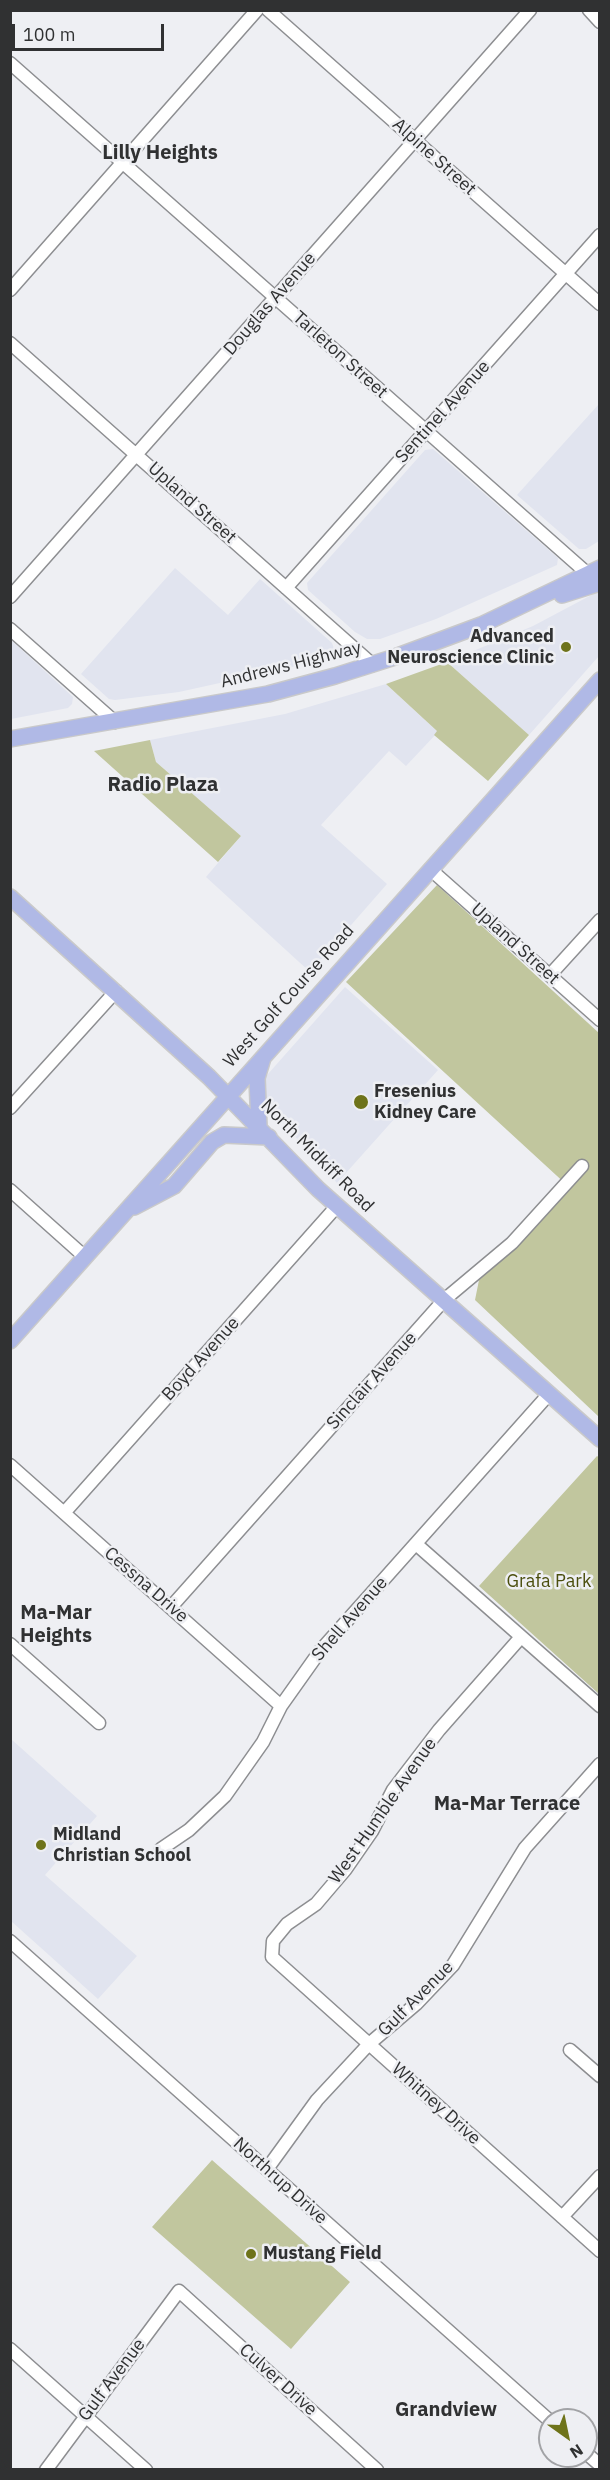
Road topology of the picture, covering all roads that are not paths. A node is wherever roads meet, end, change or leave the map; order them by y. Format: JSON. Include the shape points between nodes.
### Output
{"nodes":[{"id":1,"x":257,"y":10,"type":"edge"},
{"id":2,"x":268,"y":10,"type":"edge"},
{"id":3,"x":530,"y":10,"type":"edge"},
{"id":4,"x":590,"y":10,"type":"edge"},
{"id":5,"x":600,"y":22,"type":"edge"},
{"id":6,"x":10,"y":63,"type":"edge"},
{"id":7,"x":415,"y":140,"type":"junction"},
{"id":8,"x":123,"y":163,"type":"junction"},
{"id":9,"x":600,"y":235,"type":"edge"},
{"id":10,"x":566,"y":274,"type":"junction"},
{"id":11,"x":10,"y":290,"type":"edge"},
{"id":12,"x":276,"y":298,"type":"junction"},
{"id":13,"x":600,"y":304,"type":"edge"},
{"id":14,"x":10,"y":343,"type":"edge"},
{"id":15,"x":426,"y":431,"type":"junction"},
{"id":16,"x":137,"y":455,"type":"junction"},
{"id":17,"x":596,"y":575,"type":"edge"},
{"id":18,"x":286,"y":588,"type":"junction"},
{"id":19,"x":10,"y":597,"type":"edge"},
{"id":20,"x":10,"y":629,"type":"edge"},
{"id":21,"x":373,"y":664,"type":"junction"},
{"id":22,"x":600,"y":680,"type":"edge"},
{"id":23,"x":115,"y":722,"type":"junction"},
{"id":24,"x":10,"y":739,"type":"edge"},
{"id":25,"x":430,"y":869,"type":"junction"},
{"id":26,"x":10,"y":897,"type":"edge"},
{"id":27,"x":600,"y":920,"type":"edge"},
{"id":28,"x":550,"y":975,"type":"junction"},
{"id":29,"x":116,"y":991,"type":"junction"},
{"id":30,"x":600,"y":1020,"type":"edge"},
{"id":31,"x":265,"y":1053,"type":"junction"},
{"id":32,"x":228,"y":1094,"type":"junction"},
{"id":33,"x":10,"y":1108,"type":"edge"},
{"id":34,"x":264,"y":1131,"type":"junction"},
{"id":35,"x":582,"y":1166,"type":"dead end"},
{"id":36,"x":10,"y":1190,"type":"edge"},
{"id":37,"x":338,"y":1206,"type":"junction"},
{"id":38,"x":123,"y":1213,"type":"junction"},
{"id":39,"x":85,"y":1257,"type":"junction"},
{"id":40,"x":444,"y":1300,"type":"junction"},
{"id":41,"x":10,"y":1341,"type":"edge"},
{"id":42,"x":549,"y":1394,"type":"junction"},
{"id":43,"x":600,"y":1439,"type":"edge"},
{"id":44,"x":10,"y":1465,"type":"edge"},
{"id":45,"x":64,"y":1513,"type":"junction"},
{"id":46,"x":416,"y":1544,"type":"junction"},
{"id":47,"x":171,"y":1607,"type":"junction"},
{"id":48,"x":521,"y":1637,"type":"junction"},
{"id":49,"x":10,"y":1644,"type":"edge"},
{"id":50,"x":281,"y":1706,"type":"junction"},
{"id":51,"x":600,"y":1706,"type":"edge"},
{"id":52,"x":99,"y":1723,"type":"dead end"},
{"id":53,"x":600,"y":1764,"type":"edge"},
{"id":54,"x":161,"y":1849,"type":"dead end"},
{"id":55,"x":10,"y":1941,"type":"edge"},
{"id":56,"x":272,"y":1957,"type":"joint"},
{"id":57,"x":369,"y":2044,"type":"junction"},
{"id":58,"x":570,"y":2050,"type":"dead end"},
{"id":59,"x":600,"y":2076,"type":"edge"},
{"id":60,"x":267,"y":2169,"type":"junction"},
{"id":61,"x":600,"y":2176,"type":"edge"},
{"id":62,"x":562,"y":2217,"type":"junction"},
{"id":63,"x":600,"y":2251,"type":"edge"},
{"id":64,"x":179,"y":2291,"type":"joint"},
{"id":65,"x":10,"y":2349,"type":"edge"},
{"id":66,"x":538,"y":2410,"type":"edge"},
{"id":67,"x":86,"y":2416,"type":"junction"},
{"id":68,"x":46,"y":2469,"type":"edge"},
{"id":69,"x":146,"y":2469,"type":"edge"},
{"id":70,"x":377,"y":2469,"type":"edge"}],
"edges":[{"from":1,"to":8,"type":"street"},
{"from":2,"to":7,"type":"street","name":"Alpine Street"},
{"from":3,"to":7,"type":"street","name":"Douglas Avenue"},
{"from":4,"to":5,"type":"street"},
{"from":6,"to":8,"type":"street","name":"Tarleton Street"},
{"from":7,"to":10,"type":"street","name":"Alpine Street"},
{"from":7,"to":12,"type":"street","name":"Douglas Avenue"},
{"from":8,"to":11,"type":"street"},
{"from":8,"to":12,"type":"street","name":"Tarleton Street"},
{"from":9,"to":10,"type":"street","name":"Sentinel Avenue"},
{"from":10,"to":13,"type":"street","name":"Alpine Street"},
{"from":10,"to":15,"type":"street","name":"Sentinel Avenue"},
{"from":12,"to":15,"type":"street","name":"Tarleton Street"},
{"from":12,"to":16,"type":"street","name":"Douglas Avenue"},
{"from":14,"to":16,"type":"street","name":"Upland Street"},
{"from":15,"to":17,"type":"street","name":"Tarleton Street"},
{"from":15,"to":18,"type":"street","name":"Sentinel Avenue"},
{"from":16,"to":18,"type":"street","name":"Upland Street"},
{"from":16,"to":19,"type":"street","name":"Douglas Avenue"},
{"from":17,"to":21,"type":"main road","name":"Andrews Highway","via":[[590,588],[532,602],[439,642]]},
{"from":18,"to":21,"type":"street","name":"Upland Street"},
{"from":20,"to":23,"type":"street"},
{"from":21,"to":23,"type":"main road","name":"Andrews Highway","via":[[268,694]]},
{"from":22,"to":25,"type":"main road","name":"West Golf Course Road"},
{"from":23,"to":24,"type":"main road","name":"Andrews Highway"},
{"from":25,"to":28,"type":"street","name":"Upland Street"},
{"from":25,"to":31,"type":"main road","name":"West Golf Course Road"},
{"from":26,"to":29,"type":"main road","name":"North Midkiff Road"},
{"from":27,"to":28,"type":"street"},
{"from":28,"to":30,"type":"street","name":"Upland Street"},
{"from":29,"to":32,"type":"main road","name":"North Midkiff Road"},
{"from":29,"to":33,"type":"street"},
{"from":31,"to":32,"type":"main road","name":"West Golf Course Road"},
{"from":31,"to":34,"type":"main road","via":[[257,1078]]},
{"from":32,"to":34,"type":"main road","name":"North Midkiff Road"},
{"from":32,"to":38,"type":"main road","name":"West Golf Course Road"},
{"from":34,"to":37,"type":"main road","name":"North Midkiff Road"},
{"from":34,"to":38,"type":"main road","via":[[224,1135],[212,1142],[174,1186]]},
{"from":35,"to":40,"type":"street","name":"Sinclair Avenue","via":[[512,1243]]},
{"from":36,"to":39,"type":"street"},
{"from":37,"to":40,"type":"main road","name":"North Midkiff Road"},
{"from":37,"to":45,"type":"street","name":"Boyd Avenue"},
{"from":38,"to":39,"type":"main road","name":"West Golf Course Road"},
{"from":39,"to":41,"type":"main road","name":"West Golf Course Road"},
{"from":40,"to":42,"type":"main road","name":"North Midkiff Road"},
{"from":40,"to":47,"type":"street","name":"Sinclair Avenue"},
{"from":42,"to":43,"type":"main road","name":"North Midkiff Road"},
{"from":42,"to":46,"type":"street","name":"Shell Avenue"},
{"from":44,"to":45,"type":"street","name":"Cessna Drive"},
{"from":45,"to":47,"type":"street","name":"Cessna Drive"},
{"from":46,"to":48,"type":"street"},
{"from":46,"to":50,"type":"street","name":"Shell Avenue","via":[[320,1651]]},
{"from":47,"to":50,"type":"street","name":"Cessna Drive"},
{"from":48,"to":51,"type":"street"},
{"from":48,"to":56,"type":"street","name":"West Humble Avenue","via":[[439,1730],[393,1790],[372,1831],[345,1870],[316,1904],[287,1924],[273,1941]]},
{"from":49,"to":52,"type":"street"},
{"from":50,"to":54,"type":"street","name":"Shell Avenue","via":[[263,1742],[225,1796],[189,1830]]},
{"from":53,"to":57,"type":"street","name":"Gulf Avenue","via":[[525,1848],[453,1965],[416,2004]]},
{"from":55,"to":60,"type":"street","name":"Northrup Drive"},
{"from":56,"to":57,"type":"street","name":"Whitney Drive"},
{"from":57,"to":60,"type":"street","name":"Gulf Avenue","via":[[316,2100]]},
{"from":57,"to":62,"type":"street","name":"Whitney Drive"},
{"from":58,"to":59,"type":"street"},
{"from":60,"to":66,"type":"street","name":"Northrup Drive"},
{"from":61,"to":62,"type":"street"},
{"from":62,"to":63,"type":"street","name":"Whitney Drive"},
{"from":64,"to":67,"type":"street","name":"Gulf Avenue"},
{"from":64,"to":70,"type":"street","name":"Culver Drive"},
{"from":65,"to":67,"type":"street"},
{"from":67,"to":68,"type":"street","name":"Gulf Avenue"},
{"from":67,"to":69,"type":"street"}]}
